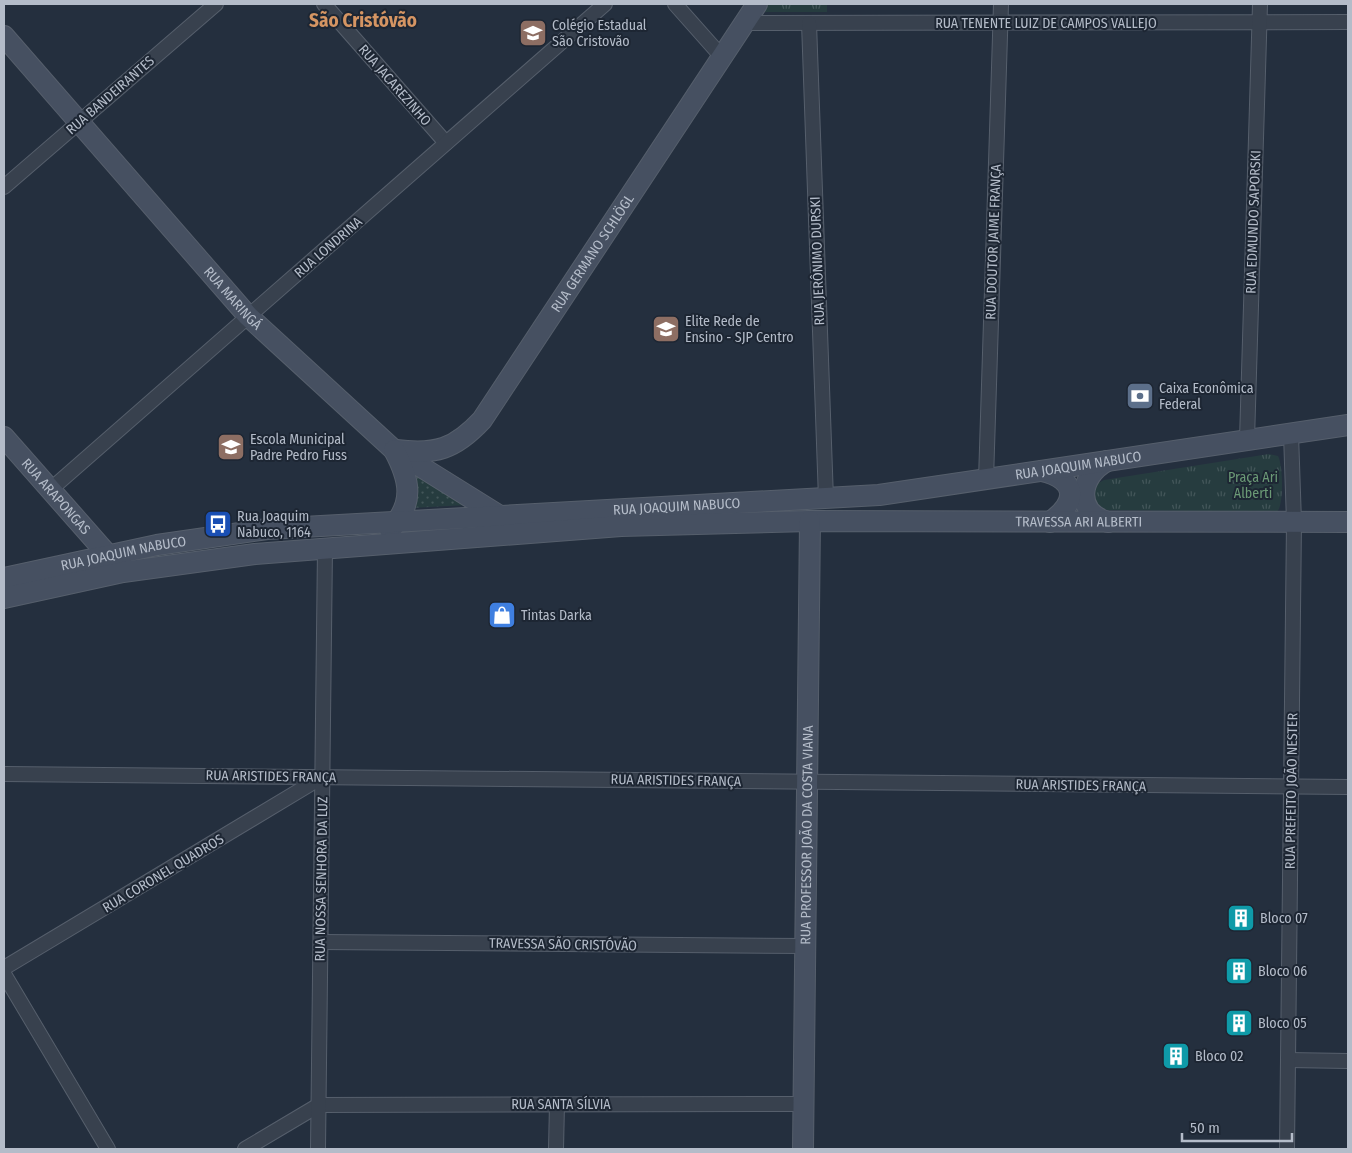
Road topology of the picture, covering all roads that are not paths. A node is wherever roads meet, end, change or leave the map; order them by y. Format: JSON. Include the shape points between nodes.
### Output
{"nodes":[{"id":1,"x":216,"y":4,"type":"edge"},
{"id":2,"x":324,"y":4,"type":"edge"},
{"id":3,"x":605,"y":4,"type":"edge"},
{"id":4,"x":676,"y":4,"type":"edge"},
{"id":5,"x":757,"y":4,"type":"edge"},
{"id":6,"x":1001,"y":4,"type":"edge"},
{"id":7,"x":1260,"y":4,"type":"edge"},
{"id":8,"x":1348,"y":22,"type":"edge"},
{"id":9,"x":745,"y":23,"type":"junction"},
{"id":10,"x":809,"y":23,"type":"junction"},
{"id":11,"x":1000,"y":23,"type":"junction"},
{"id":12,"x":1259,"y":23,"type":"junction"},
{"id":13,"x":4,"y":36,"type":"edge"},
{"id":14,"x":722,"y":57,"type":"junction"},
{"id":15,"x":79,"y":122,"type":"junction"},
{"id":16,"x":446,"y":143,"type":"junction"},
{"id":17,"x":4,"y":187,"type":"edge"},
{"id":18,"x":248,"y":316,"type":"junction"},
{"id":19,"x":1348,"y":425,"type":"edge"},
{"id":20,"x":1291,"y":434,"type":"junction"},
{"id":21,"x":4,"y":437,"type":"edge"},
{"id":22,"x":1247,"y":440,"type":"junction"},
{"id":23,"x":394,"y":450,"type":"junction"},
{"id":24,"x":1106,"y":462,"type":"junction"},
{"id":25,"x":1042,"y":471,"type":"junction"},
{"id":26,"x":986,"y":480,"type":"junction"},
{"id":27,"x":50,"y":490,"type":"junction"},
{"id":28,"x":826,"y":499,"type":"junction"},
{"id":29,"x":500,"y":516,"type":"junction"},
{"id":30,"x":398,"y":521,"type":"junction"},
{"id":31,"x":810,"y":521,"type":"junction"},
{"id":32,"x":1050,"y":522,"type":"junction"},
{"id":33,"x":1108,"y":522,"type":"junction"},
{"id":34,"x":1294,"y":522,"type":"junction"},
{"id":35,"x":1348,"y":522,"type":"edge"},
{"id":36,"x":368,"y":545,"type":"junction"},
{"id":37,"x":325,"y":548,"type":"junction"},
{"id":38,"x":107,"y":555,"type":"junction"},
{"id":39,"x":123,"y":572,"type":"junction"},
{"id":40,"x":4,"y":578,"type":"edge"},
{"id":41,"x":4,"y":598,"type":"edge"},
{"id":42,"x":4,"y":774,"type":"edge"},
{"id":43,"x":323,"y":777,"type":"junction"},
{"id":44,"x":807,"y":782,"type":"junction"},
{"id":45,"x":1291,"y":787,"type":"junction"},
{"id":46,"x":1348,"y":787,"type":"edge"},
{"id":47,"x":321,"y":942,"type":"junction"},
{"id":48,"x":805,"y":946,"type":"junction"},
{"id":49,"x":4,"y":968,"type":"edge"},
{"id":50,"x":4,"y":974,"type":"edge"},
{"id":51,"x":1288,"y":1060,"type":"junction"},
{"id":52,"x":1348,"y":1061,"type":"edge"},
{"id":53,"x":557,"y":1104,"type":"junction"},
{"id":54,"x":803,"y":1104,"type":"junction"},
{"id":55,"x":319,"y":1105,"type":"junction"},
{"id":56,"x":108,"y":1149,"type":"edge"},
{"id":57,"x":245,"y":1149,"type":"edge"},
{"id":58,"x":318,"y":1149,"type":"edge"},
{"id":59,"x":556,"y":1149,"type":"edge"},
{"id":60,"x":803,"y":1149,"type":"edge"},
{"id":61,"x":1287,"y":1149,"type":"edge"}],
"edges":[{"from":1,"to":15,"type":"street","name":"RUA BANDEIRANTES"},
{"from":2,"to":16,"type":"street","name":"RUA JACAREZINHO"},
{"from":3,"to":16,"type":"street","name":"RUA LONDRINA"},
{"from":4,"to":14,"type":"street"},
{"from":5,"to":9,"type":"main road","name":"RUA GERMANO SCHLÖGL"},
{"from":6,"to":11,"type":"street","name":"RUA DOUTOR JAIME FRANÇA"},
{"from":7,"to":12,"type":"street","name":"RUA EDMUNDO SAPORSKI"},
{"from":8,"to":12,"type":"street","name":"RUA TENENTE LUIZ DE CAMPOS VALLEJO"},
{"from":9,"to":10,"type":"street","name":"RUA TENENTE LUIZ DE CAMPOS VALLEJO"},
{"from":9,"to":14,"type":"main road","name":"RUA GERMANO SCHLÖGL"},
{"from":10,"to":11,"type":"street","name":"RUA TENENTE LUIZ DE CAMPOS VALLEJO"},
{"from":10,"to":28,"type":"street","name":"RUA JERÔNIMO DURSKI"},
{"from":11,"to":12,"type":"street","name":"RUA TENENTE LUIZ DE CAMPOS VALLEJO"},
{"from":11,"to":26,"type":"street","name":"RUA DOUTOR JAIME FRANÇA"},
{"from":12,"to":22,"type":"street","name":"RUA EDMUNDO SAPORSKI"},
{"from":13,"to":15,"type":"main road","name":"RUA MARINGÁ"},
{"from":14,"to":23,"type":"main road","name":"RUA GERMANO SCHLÖGL","via":[[482,420],[469,434],[444,449],[424,452]]},
{"from":15,"to":17,"type":"street","name":"RUA BANDEIRANTES"},
{"from":15,"to":18,"type":"main road","name":"RUA MARINGÁ"},
{"from":16,"to":18,"type":"street","name":"RUA LONDRINA"},
{"from":18,"to":23,"type":"main road","name":"RUA MARINGÁ"},
{"from":18,"to":27,"type":"street","name":"RUA LONDRINA"},
{"from":19,"to":20,"type":"main road","name":"RUA JOAQUIM NABUCO"},
{"from":20,"to":22,"type":"main road","name":"RUA JOAQUIM NABUCO"},
{"from":20,"to":34,"type":"street","name":"RUA PREFEITO JOÃO NESTER"},
{"from":21,"to":27,"type":"main road","name":"RUA ARAPONGAS"},
{"from":22,"to":24,"type":"main road","name":"RUA JOAQUIM NABUCO"},
{"from":23,"to":29,"type":"main road","name":"RUA MARINGÁ"},
{"from":23,"to":30,"type":"main road","via":[[403,467],[408,488],[408,498]]},
{"from":24,"to":25,"type":"main road","name":"RUA JOAQUIM NABUCO"},
{"from":24,"to":33,"type":"main road","via":[[1088,476],[1084,499],[1097,519]]},
{"from":25,"to":26,"type":"main road","name":"RUA JOAQUIM NABUCO"},
{"from":25,"to":32,"type":"main road","via":[[1056,474],[1070,492],[1070,504]]},
{"from":26,"to":28,"type":"main road","name":"RUA JOAQUIM NABUCO"},
{"from":27,"to":38,"type":"main road","name":"RUA ARAPONGAS"},
{"from":28,"to":29,"type":"main road","name":"RUA JOAQUIM NABUCO"},
{"from":29,"to":30,"type":"main road","name":"RUA JOAQUIM NABUCO"},
{"from":30,"to":36,"type":"main road","via":[[385,536]]},
{"from":30,"to":38,"type":"main road","name":"RUA JOAQUIM NABUCO","via":[[267,528]]},
{"from":31,"to":32,"type":"main road","name":"TRAVESSA ARI ALBERTI"},
{"from":31,"to":36,"type":"main road","name":"RUA JOAQUIM NABUCO","via":[[621,526]]},
{"from":31,"to":44,"type":"main road","name":"RUA PROFESSOR JOÃO DA COSTA VIANA"},
{"from":32,"to":33,"type":"main road","name":"TRAVESSA ARI ALBERTI"},
{"from":33,"to":34,"type":"main road","name":"TRAVESSA ARI ALBERTI"},
{"from":34,"to":35,"type":"main road","name":"TRAVESSA ARI ALBERTI"},
{"from":34,"to":45,"type":"street","name":"RUA PREFEITO JOÃO NESTER"},
{"from":36,"to":37,"type":"main road","name":"RUA JOAQUIM NABUCO"},
{"from":37,"to":39,"type":"main road","name":"RUA JOAQUIM NABUCO"},
{"from":37,"to":43,"type":"street","name":"RUA NOSSA SENHORA DA LUZ"},
{"from":38,"to":39,"type":"main road","name":"RUA ARAPONGAS"},
{"from":38,"to":40,"type":"main road","name":"RUA JOAQUIM NABUCO"},
{"from":39,"to":41,"type":"main road","name":"RUA JOAQUIM NABUCO"},
{"from":42,"to":43,"type":"street","name":"RUA ARISTIDES FRANÇA"},
{"from":43,"to":44,"type":"street","name":"RUA ARISTIDES FRANÇA"},
{"from":43,"to":47,"type":"street","name":"RUA NOSSA SENHORA DA LUZ"},
{"from":43,"to":49,"type":"street","name":"RUA CORONEL QUADROS"},
{"from":44,"to":45,"type":"street","name":"RUA ARISTIDES FRANÇA"},
{"from":44,"to":48,"type":"main road","name":"RUA PROFESSOR JOÃO DA COSTA VIANA"},
{"from":45,"to":46,"type":"street","name":"RUA ARISTIDES FRANÇA"},
{"from":45,"to":51,"type":"street","name":"RUA PREFEITO JOÃO NESTER"},
{"from":47,"to":48,"type":"street","name":"TRAVESSA SÃO CRISTÓVÃO"},
{"from":47,"to":55,"type":"street","name":"RUA NOSSA SENHORA DA LUZ"},
{"from":48,"to":54,"type":"main road","name":"RUA PROFESSOR JOÃO DA COSTA VIANA"},
{"from":50,"to":56,"type":"street"},
{"from":51,"to":52,"type":"street"},
{"from":51,"to":61,"type":"street","name":"RUA PREFEITO JOÃO NESTER"},
{"from":53,"to":54,"type":"street","name":"RUA SANTA SÍLVIA"},
{"from":53,"to":55,"type":"street","name":"RUA SANTA SÍLVIA"},
{"from":53,"to":59,"type":"street"},
{"from":54,"to":60,"type":"main road","name":"RUA PROFESSOR JOÃO DA COSTA VIANA"},
{"from":55,"to":57,"type":"street"},
{"from":55,"to":58,"type":"street","name":"RUA NOSSA SENHORA DA LUZ"}]}
